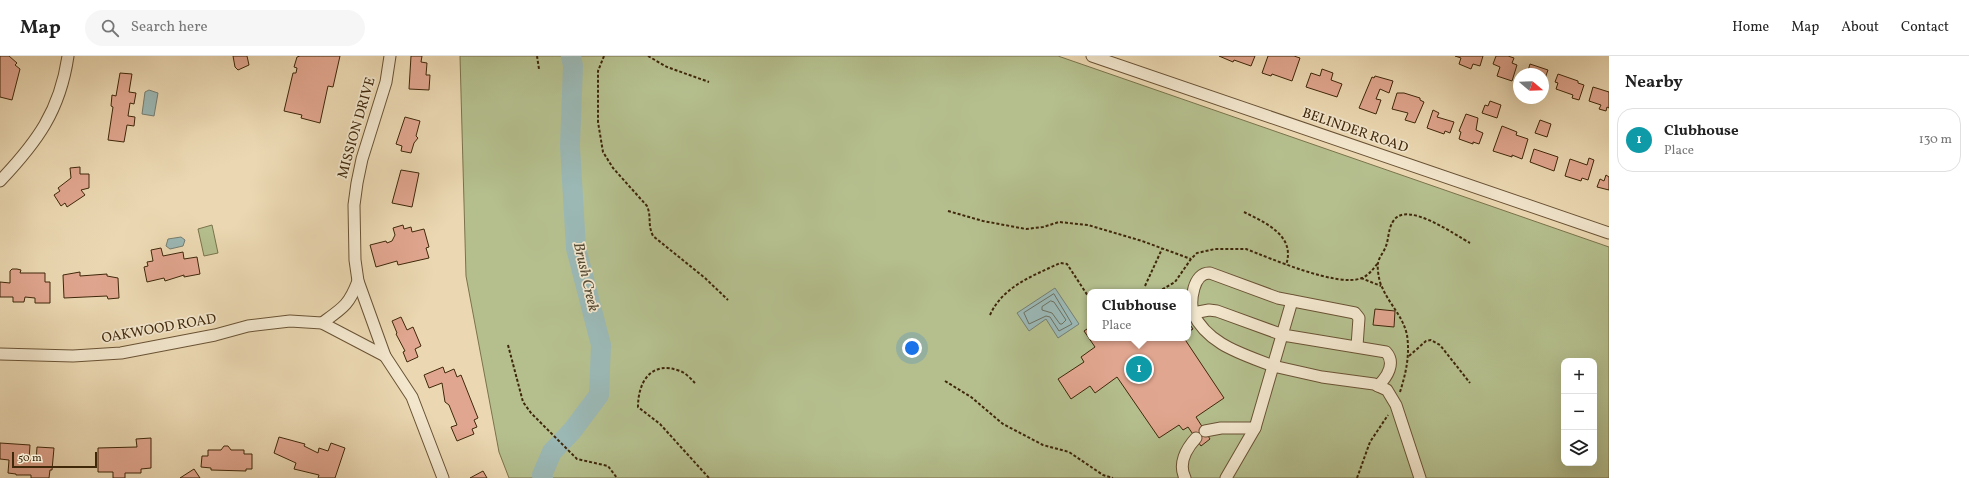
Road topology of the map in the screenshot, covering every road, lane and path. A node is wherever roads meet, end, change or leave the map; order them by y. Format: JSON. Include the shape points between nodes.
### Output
{"nodes":[{"id":1,"x":68,"y":56,"type":"edge"},
{"id":2,"x":390,"y":56,"type":"edge"},
{"id":3,"x":537,"y":56,"type":"edge"},
{"id":4,"x":604,"y":56,"type":"edge"},
{"id":5,"x":648,"y":56,"type":"edge"},
{"id":6,"x":1092,"y":56,"type":"edge"},
{"id":7,"x":539,"y":69,"type":"dead end"},
{"id":8,"x":709,"y":82,"type":"dead end"},
{"id":9,"x":0,"y":181,"type":"edge"},
{"id":10,"x":948,"y":211,"type":"dead end"},
{"id":11,"x":1244,"y":212,"type":"dead end"},
{"id":12,"x":1609,"y":234,"type":"edge"},
{"id":13,"x":1470,"y":243,"type":"dead end"},
{"id":14,"x":1162,"y":249,"type":"junction"},
{"id":15,"x":1191,"y":259,"type":"junction"},
{"id":16,"x":1378,"y":263,"type":"junction"},
{"id":17,"x":1286,"y":265,"type":"junction"},
{"id":18,"x":1361,"y":278,"type":"junction"},
{"id":19,"x":358,"y":280,"type":"junction"},
{"id":20,"x":1145,"y":286,"type":"dead end"},
{"id":21,"x":1381,"y":286,"type":"junction"},
{"id":22,"x":1163,"y":289,"type":"edge"},
{"id":23,"x":1087,"y":294,"type":"edge"},
{"id":24,"x":728,"y":300,"type":"dead end"},
{"id":25,"x":1292,"y":301,"type":"junction"},
{"id":26,"x":1193,"y":313,"type":"junction"},
{"id":27,"x":990,"y":315,"type":"dead end"},
{"id":28,"x":322,"y":323,"type":"junction"},
{"id":29,"x":1283,"y":335,"type":"junction"},
{"id":30,"x":508,"y":344,"type":"dead end"},
{"id":31,"x":1357,"y":346,"type":"junction"},
{"id":32,"x":0,"y":354,"type":"edge"},
{"id":33,"x":385,"y":356,"type":"junction"},
{"id":34,"x":1408,"y":356,"type":"junction"},
{"id":35,"x":1273,"y":366,"type":"junction"},
{"id":36,"x":945,"y":381,"type":"dead end"},
{"id":37,"x":695,"y":383,"type":"dead end"},
{"id":38,"x":1470,"y":383,"type":"dead end"},
{"id":39,"x":1378,"y":386,"type":"junction"},
{"id":40,"x":1396,"y":405,"type":"junction"},
{"id":41,"x":1255,"y":428,"type":"junction"},
{"id":42,"x":1205,"y":431,"type":"dead end"},
{"id":43,"x":1196,"y":438,"type":"dead end"},
{"id":44,"x":443,"y":478,"type":"edge"},
{"id":45,"x":617,"y":478,"type":"edge"},
{"id":46,"x":709,"y":478,"type":"edge"},
{"id":47,"x":1113,"y":478,"type":"edge"},
{"id":48,"x":1185,"y":478,"type":"edge"},
{"id":49,"x":1226,"y":478,"type":"edge"},
{"id":50,"x":1358,"y":478,"type":"edge"},
{"id":51,"x":1420,"y":478,"type":"edge"}],
"edges":[{"from":1,"to":9,"type":"street","via":[[60,92],[51,115],[27,152]]},
{"from":2,"to":19,"type":"street","name":"MISSION DRIVE","via":[[386,82],[357,182],[354,229]]},
{"from":3,"to":7,"type":"path"},
{"from":4,"to":24,"type":"path","via":[[598,71],[598,122],[603,152],[613,168],[647,206],[653,236]]},
{"from":5,"to":8,"type":"path","via":[[667,67]]},
{"from":6,"to":12,"type":"street","name":"BELINDER ROAD"},
{"from":10,"to":14,"type":"path","via":[[1026,229],[1059,222],[1088,225]]},
{"from":11,"to":17,"type":"path","via":[[1286,240],[1289,248]]},
{"from":13,"to":16,"type":"path","via":[[1425,218],[1400,215],[1394,220]]},
{"from":14,"to":15,"type":"path"},
{"from":14,"to":20,"type":"path"},
{"from":15,"to":17,"type":"path","via":[[1205,250],[1239,247]]},
{"from":15,"to":22,"type":"path","via":[[1175,282]]},
{"from":16,"to":18,"type":"path","via":[[1370,273]]},
{"from":16,"to":21,"type":"path"},
{"from":17,"to":18,"type":"path","via":[[1334,278]]},
{"from":18,"to":21,"type":"path"},
{"from":19,"to":28,"type":"street","via":[[349,302],[342,310]]},
{"from":19,"to":33,"type":"street","name":"MISSION DRIVE"},
{"from":21,"to":34,"type":"path","via":[[1399,312],[1406,333]]},
{"from":23,"to":27,"type":"path","via":[[1067,264],[1060,263],[1008,290],[995,304]]},
{"from":25,"to":26,"type":"street","via":[[1207,272],[1200,278],[1193,291]]},
{"from":25,"to":29,"type":"street"},
{"from":25,"to":31,"type":"street","via":[[1355,313],[1359,318]]},
{"from":26,"to":29,"type":"street","via":[[1217,310]]},
{"from":26,"to":35,"type":"street","via":[[1203,330],[1213,339],[1228,348]]},
{"from":28,"to":32,"type":"street","name":"OAKWOOD ROAD","via":[[270,322],[121,353],[72,356]]},
{"from":28,"to":33,"type":"street","name":"OAKWOOD ROAD"},
{"from":29,"to":31,"type":"street"},
{"from":29,"to":35,"type":"street"},
{"from":30,"to":45,"type":"path","via":[[523,402],[537,420],[578,459],[608,466]]},
{"from":31,"to":39,"type":"street","via":[[1380,350],[1389,355],[1388,374]]},
{"from":33,"to":44,"type":"street","name":"MISSION DRIVE","via":[[412,397]]},
{"from":34,"to":38,"type":"path","via":[[1426,341],[1435,342]]},
{"from":34,"to":40,"type":"path"},
{"from":35,"to":39,"type":"street"},
{"from":35,"to":41,"type":"street"},
{"from":36,"to":47,"type":"path","via":[[971,397],[1003,424],[1043,445],[1068,452],[1103,475]]},
{"from":37,"to":46,"type":"path","via":[[682,372],[668,368],[654,370],[645,379],[638,393],[638,407],[664,429]]},
{"from":39,"to":40,"type":"street","via":[[1387,390]]},
{"from":40,"to":50,"type":"path","via":[[1370,442]]},
{"from":40,"to":51,"type":"street"},
{"from":41,"to":42,"type":"street"},
{"from":41,"to":49,"type":"street"},
{"from":43,"to":48,"type":"street","via":[[1182,459]]}]}
